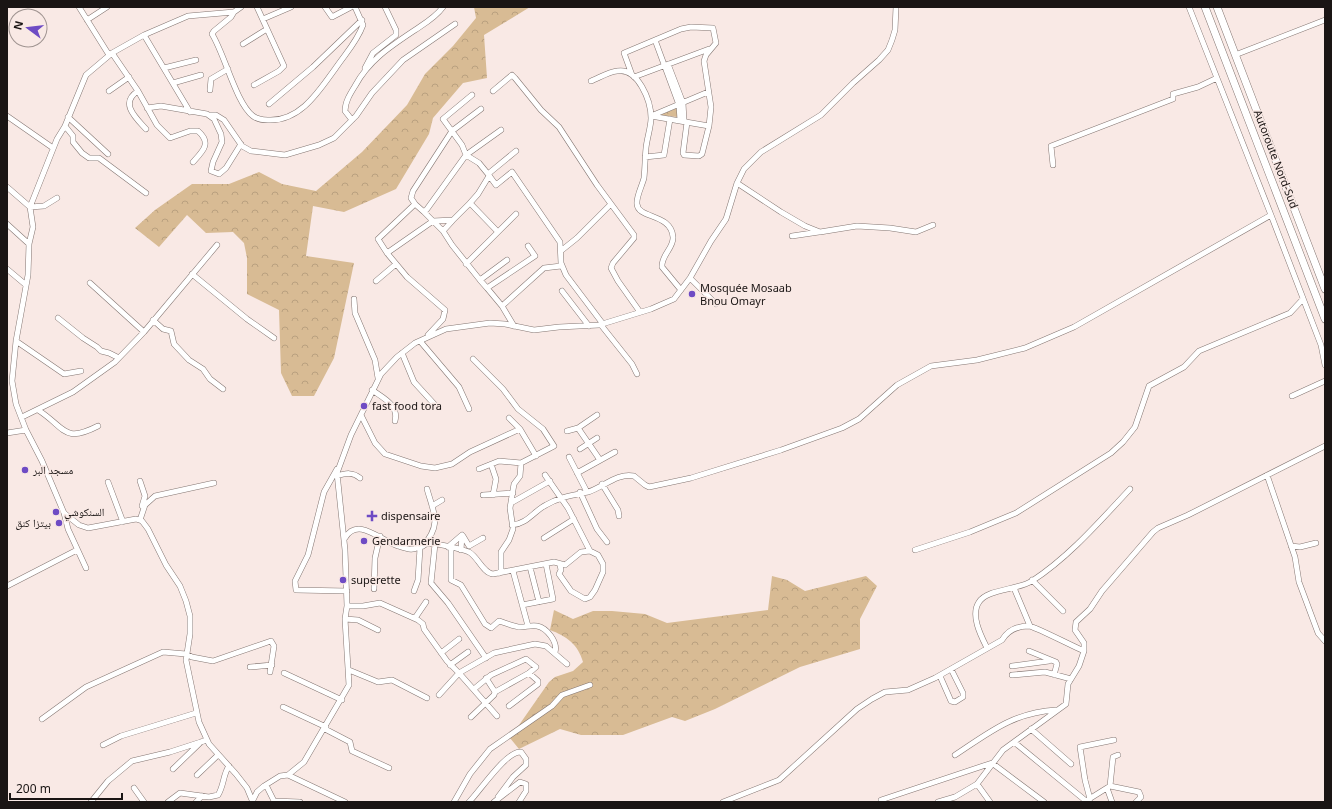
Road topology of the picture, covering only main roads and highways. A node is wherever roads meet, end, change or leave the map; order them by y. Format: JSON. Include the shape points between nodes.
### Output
{"nodes":[{"id":1,"x":1205,"y":7,"type":"edge"},
{"id":2,"x":1217,"y":7,"type":"edge"},
{"id":3,"x":1325,"y":289,"type":"edge"},
{"id":4,"x":1325,"y":319,"type":"edge"}],
"edges":[{"from":1,"to":4,"type":"highway","name":"Autoroute Nord-Sud"},
{"from":2,"to":3,"type":"highway","name":"Autoroute Nord-Sud"}]}
